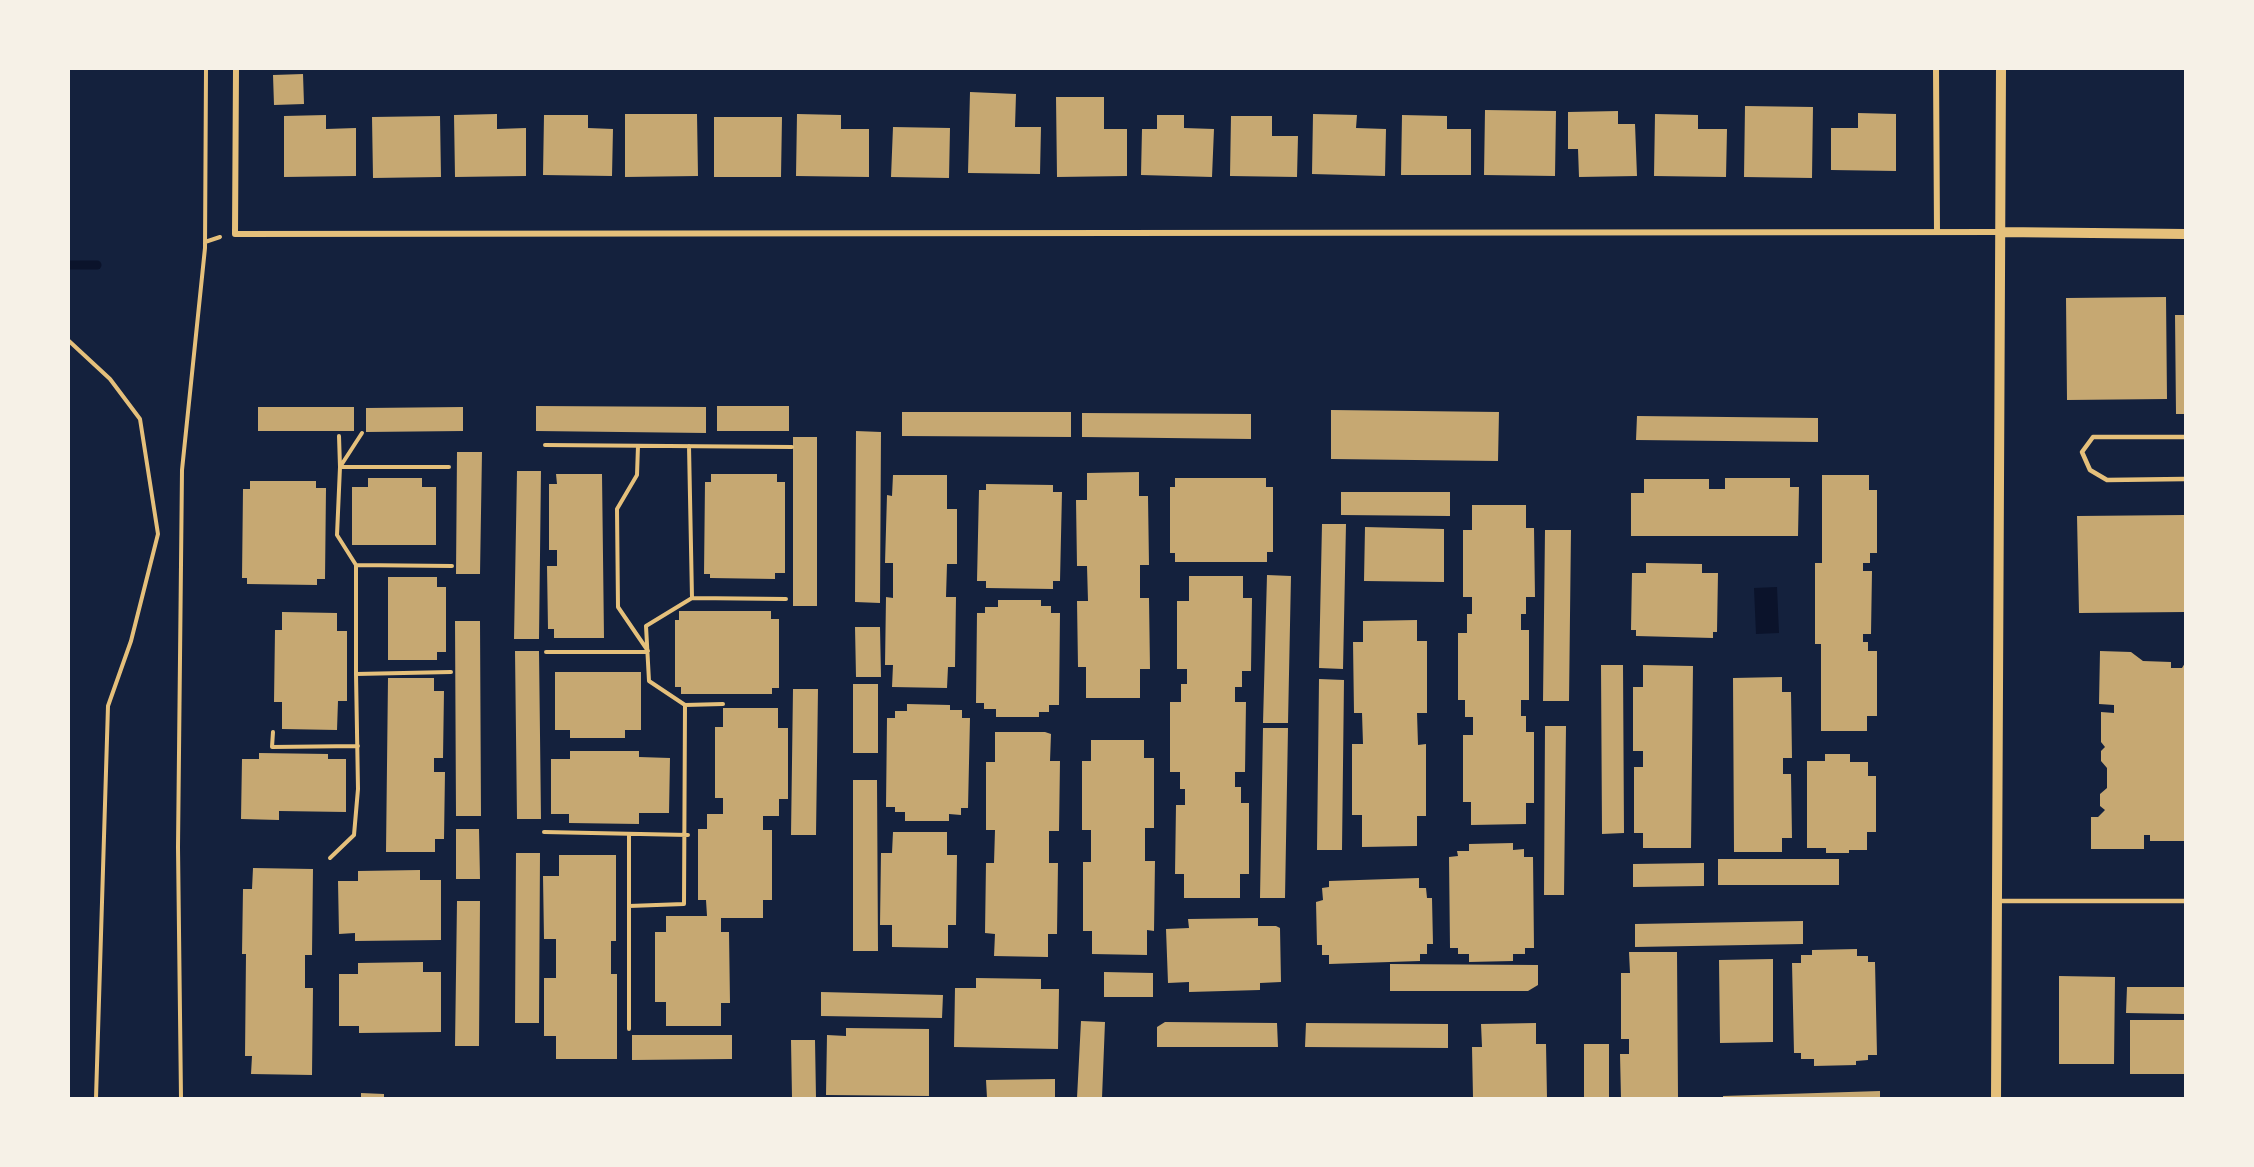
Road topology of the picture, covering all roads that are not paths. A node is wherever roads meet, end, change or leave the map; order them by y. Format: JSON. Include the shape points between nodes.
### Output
{"nodes":[{"id":1,"x":236,"y":69,"type":"edge"},
{"id":2,"x":1936,"y":69,"type":"edge"},
{"id":3,"x":2001,"y":69,"type":"edge"},
{"id":4,"x":1937,"y":232,"type":"junction"},
{"id":5,"x":2000,"y":232,"type":"junction"},
{"id":6,"x":2185,"y":234,"type":"edge"},
{"id":7,"x":2185,"y":437,"type":"edge"},
{"id":8,"x":2185,"y":479,"type":"edge"},
{"id":9,"x":1996,"y":900,"type":"junction"},
{"id":10,"x":2185,"y":901,"type":"edge"},
{"id":11,"x":1996,"y":1098,"type":"edge"}],
"edges":[{"from":1,"to":4,"type":"street","via":[[235,234]]},
{"from":2,"to":4,"type":"street"},
{"from":3,"to":5,"type":"street"},
{"from":4,"to":5,"type":"street"},
{"from":5,"to":6,"type":"street"},
{"from":5,"to":9,"type":"street"},
{"from":7,"to":8,"type":"lane","via":[[2093,437],[2082,453],[2090,470],[2107,480]]},
{"from":9,"to":10,"type":"lane"},
{"from":9,"to":11,"type":"street"}]}
